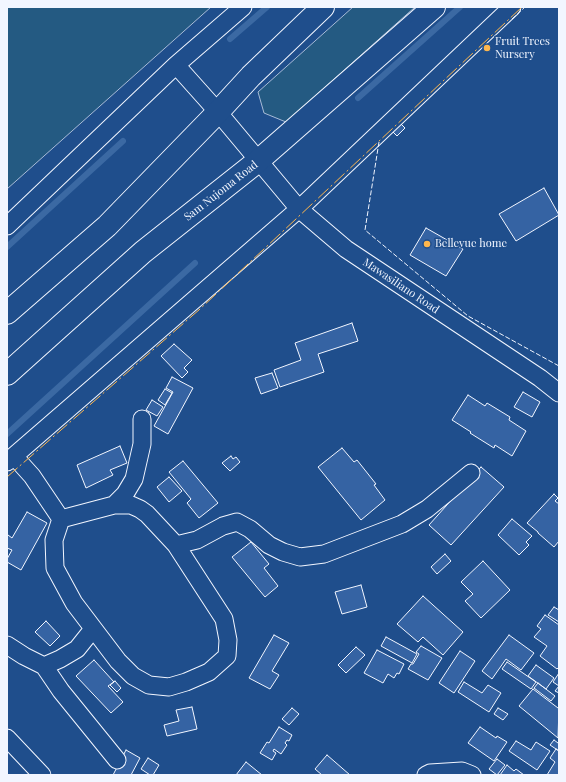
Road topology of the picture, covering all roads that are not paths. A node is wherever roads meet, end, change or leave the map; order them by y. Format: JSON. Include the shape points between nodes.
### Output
{"nodes":[{"id":1,"x":243,"y":7,"type":"edge"},
{"id":2,"x":323,"y":7,"type":"edge"},
{"id":3,"x":434,"y":7,"type":"edge"},
{"id":4,"x":512,"y":7,"type":"edge"},
{"id":5,"x":176,"y":65,"type":"junction"},
{"id":6,"x":218,"y":112,"type":"junction"},
{"id":7,"x":258,"y":161,"type":"junction"},
{"id":8,"x":299,"y":209,"type":"junction"},
{"id":9,"x":7,"y":226,"type":"edge"},
{"id":10,"x":7,"y":313,"type":"edge"},
{"id":11,"x":7,"y":374,"type":"edge"},
{"id":12,"x":559,"y":393,"type":"edge"},
{"id":13,"x":142,"y":419,"type":"dead end"},
{"id":14,"x":10,"y":459,"type":"edge"},
{"id":15,"x":471,"y":473,"type":"dead end"},
{"id":16,"x":114,"y":505,"type":"junction"},
{"id":17,"x":61,"y":519,"type":"junction"},
{"id":18,"x":176,"y":545,"type":"junction"},
{"id":19,"x":94,"y":629,"type":"junction"},
{"id":20,"x":7,"y":645,"type":"edge"},
{"id":21,"x":44,"y":666,"type":"junction"},
{"id":22,"x":7,"y":738,"type":"edge"},
{"id":23,"x":117,"y":760,"type":"dead end"},
{"id":24,"x":42,"y":775,"type":"edge"},
{"id":25,"x":426,"y":775,"type":"edge"},
{"id":26,"x":472,"y":775,"type":"edge"}],
"edges":[{"from":1,"to":5,"type":"street"},
{"from":2,"to":6,"type":"main road","via":[[251,76]]},
{"from":3,"to":7,"type":"main road","name":"Sam Nujoma Road"},
{"from":4,"to":8,"type":"street"},
{"from":5,"to":6,"type":"street","name":"Mawasiliano Road"},
{"from":5,"to":9,"type":"street"},
{"from":6,"to":7,"type":"street","name":"Mawasiliano Road"},
{"from":6,"to":10,"type":"main road","via":[[106,226]]},
{"from":7,"to":8,"type":"street","name":"Mawasiliano Road"},
{"from":7,"to":11,"type":"main road","name":"Sam Nujoma Road","via":[[143,252]]},
{"from":8,"to":12,"type":"street","name":"Mawasiliano Road","via":[[346,250]]},
{"from":8,"to":14,"type":"street"},
{"from":13,"to":16,"type":"street","via":[[142,444],[134,479],[125,494]]},
{"from":14,"to":17,"type":"street","via":[[32,476]]},
{"from":15,"to":18,"type":"street","via":[[427,509],[402,524],[324,554],[300,557],[283,552],[238,522],[223,526],[197,540]]},
{"from":16,"to":17,"type":"street"},
{"from":16,"to":18,"type":"street","via":[[131,505],[140,509]]},
{"from":17,"to":19,"type":"street","via":[[54,540],[55,568],[74,603]]},
{"from":18,"to":19,"type":"street","via":[[224,619],[228,640],[227,656],[209,672],[186,682],[168,687],[149,685],[133,676],[118,661]]},
{"from":19,"to":21,"type":"street","via":[[77,649]]},
{"from":20,"to":21,"type":"street"},
{"from":21,"to":23,"type":"street","via":[[74,708]]},
{"from":22,"to":24,"type":"street"},
{"from":25,"to":26,"type":"street","via":[[462,771]]}]}
